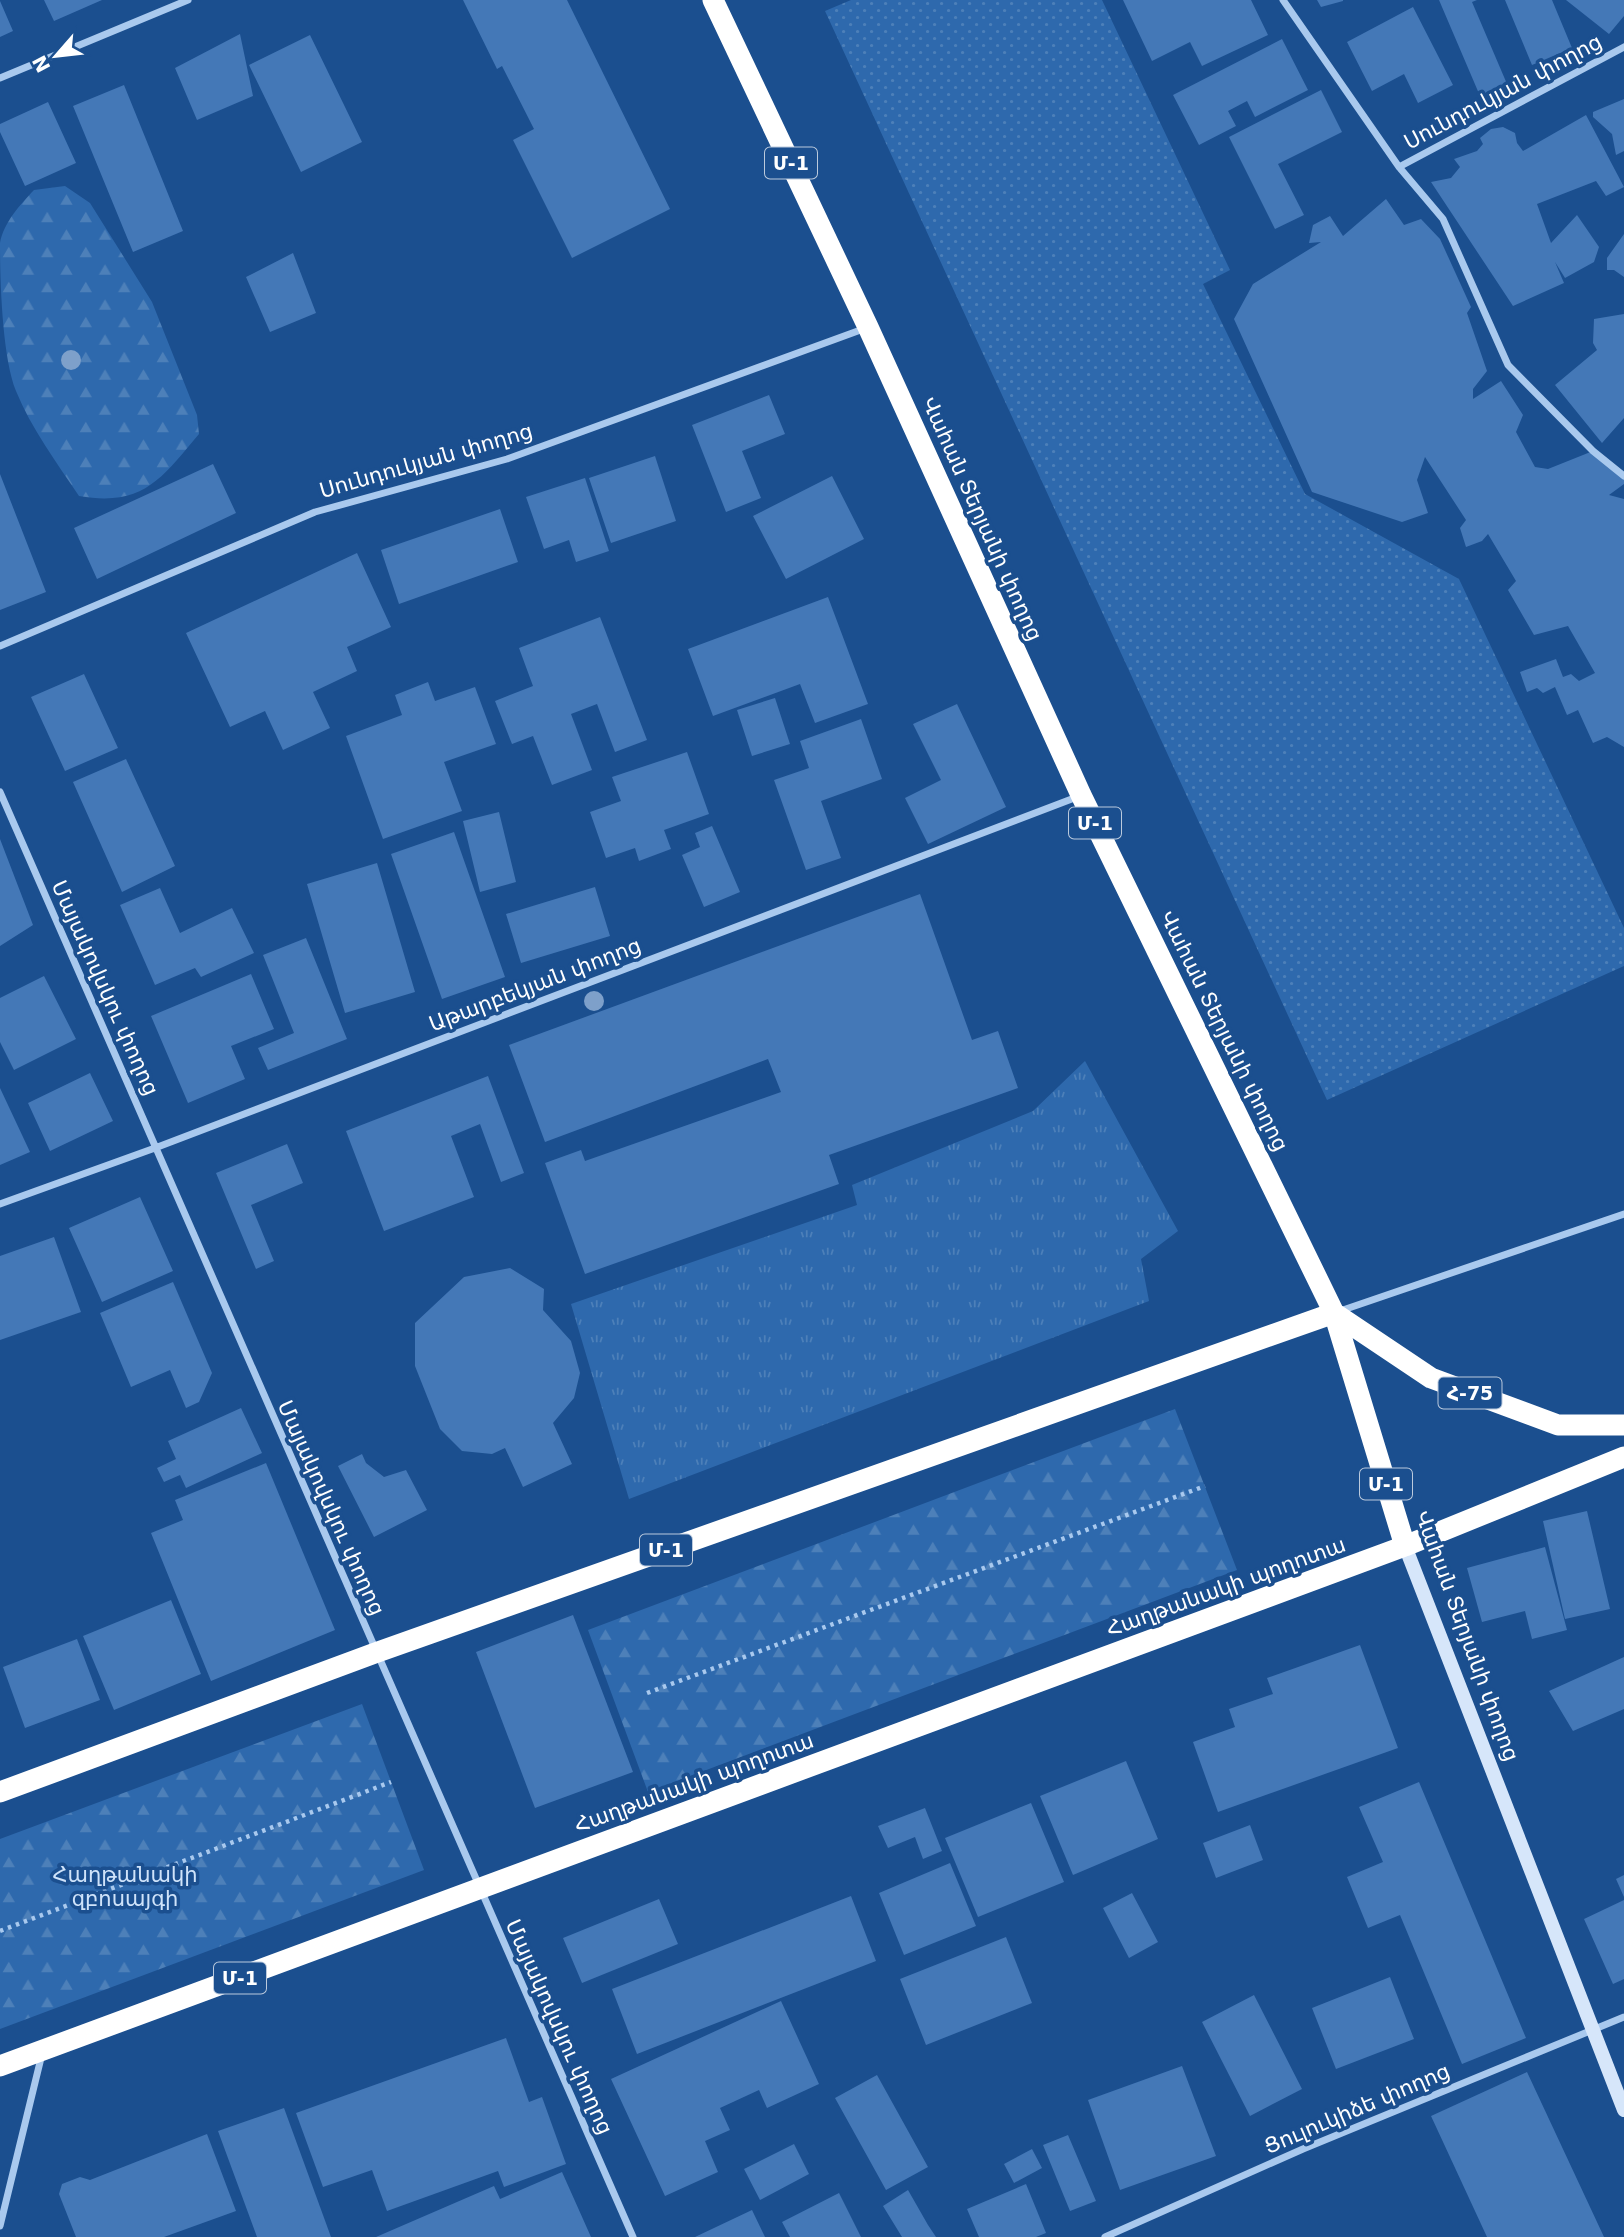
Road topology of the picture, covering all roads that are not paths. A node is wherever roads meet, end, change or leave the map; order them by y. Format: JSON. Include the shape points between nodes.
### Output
{"nodes":[{"id":1,"x":188,"y":0,"type":"edge"},
{"id":2,"x":713,"y":0,"type":"edge"},
{"id":3,"x":1283,"y":0,"type":"edge"},
{"id":4,"x":1624,"y":47,"type":"edge"},
{"id":5,"x":0,"y":78,"type":"edge"},
{"id":6,"x":1399,"y":167,"type":"junction"},
{"id":7,"x":868,"y":327,"type":"junction"},
{"id":8,"x":1624,"y":476,"type":"edge"},
{"id":9,"x":0,"y":646,"type":"edge"},
{"id":10,"x":0,"y":792,"type":"edge"},
{"id":11,"x":1081,"y":795,"type":"junction"},
{"id":12,"x":155,"y":1148,"type":"junction"},
{"id":13,"x":0,"y":1204,"type":"edge"},
{"id":14,"x":1624,"y":1214,"type":"edge"},
{"id":15,"x":1334,"y":1313,"type":"junction"},
{"id":16,"x":1624,"y":1425,"type":"edge"},
{"id":17,"x":1624,"y":1457,"type":"edge"},
{"id":18,"x":1405,"y":1546,"type":"junction"},
{"id":19,"x":375,"y":1653,"type":"junction"},
{"id":20,"x":0,"y":1792,"type":"edge"},
{"id":21,"x":479,"y":1889,"type":"junction"},
{"id":22,"x":1624,"y":2017,"type":"edge"},
{"id":23,"x":1591,"y":2031,"type":"junction"},
{"id":24,"x":43,"y":2050,"type":"junction"},
{"id":25,"x":0,"y":2066,"type":"edge"},
{"id":26,"x":1624,"y":2110,"type":"edge"},
{"id":27,"x":0,"y":2226,"type":"edge"},
{"id":28,"x":633,"y":2237,"type":"edge"},
{"id":29,"x":1105,"y":2237,"type":"edge"}],
"edges":[{"from":1,"to":5,"type":"street"},
{"from":2,"to":7,"type":"highway","name":"Վահան Տերյանի փողոց","number":"Մ-1"},
{"from":3,"to":6,"type":"street"},
{"from":4,"to":6,"type":"street","name":"Սունդուկյան փողոց"},
{"from":6,"to":8,"type":"street","via":[[1443,219],[1508,365]]},
{"from":7,"to":9,"type":"street","name":"Սունդուկյան փողոց","via":[[507,459],[315,512]]},
{"from":7,"to":11,"type":"highway","name":"Վահան Տերյանի փողոց","number":"Մ-1"},
{"from":10,"to":12,"type":"street","name":"Մայակովսկու փողոց"},
{"from":11,"to":12,"type":"street","name":"Աթարբեկյան փողոց"},
{"from":11,"to":15,"type":"highway","name":"Վահան Տերյանի փողոց","number":"Մ-1"},
{"from":12,"to":13,"type":"street","name":"Աթարբեկյան փողոց"},
{"from":12,"to":19,"type":"street","name":"Մայակովսկու փողոց"},
{"from":14,"to":15,"type":"street"},
{"from":15,"to":16,"type":"highway","number":"Հ-75","via":[[1432,1378],[1558,1425]]},
{"from":15,"to":18,"type":"highway","name":"Վահան Տերյանի փողոց","number":"Մ-1"},
{"from":15,"to":19,"type":"highway","number":"Մ-1"},
{"from":17,"to":18,"type":"highway","name":"Հաղթանակի պողոտա"},
{"from":18,"to":21,"type":"highway","name":"Հաղթանակի պողոտա","number":"Մ-1"},
{"from":18,"to":23,"type":"street","name":"Վահան Տերյանի փողոց"},
{"from":19,"to":20,"type":"highway","number":"Մ-1"},
{"from":19,"to":21,"type":"street","name":"Մայակովսկու փողոց"},
{"from":21,"to":24,"type":"highway","name":"Հաղթանակի պողոտա","number":"Մ-1"},
{"from":21,"to":28,"type":"street","name":"Մայակովսկու փողոց"},
{"from":22,"to":23,"type":"street","name":"Ցուլուկիձե փողոց"},
{"from":23,"to":26,"type":"street","name":"Վահան Տերյանի փողոց"},
{"from":23,"to":29,"type":"street","name":"Ցուլուկիձե փողոց","via":[[1303,2149]]},
{"from":24,"to":25,"type":"highway","name":"Հաղթանակի պողոտա","number":"Մ-1"},
{"from":24,"to":27,"type":"street"}]}
